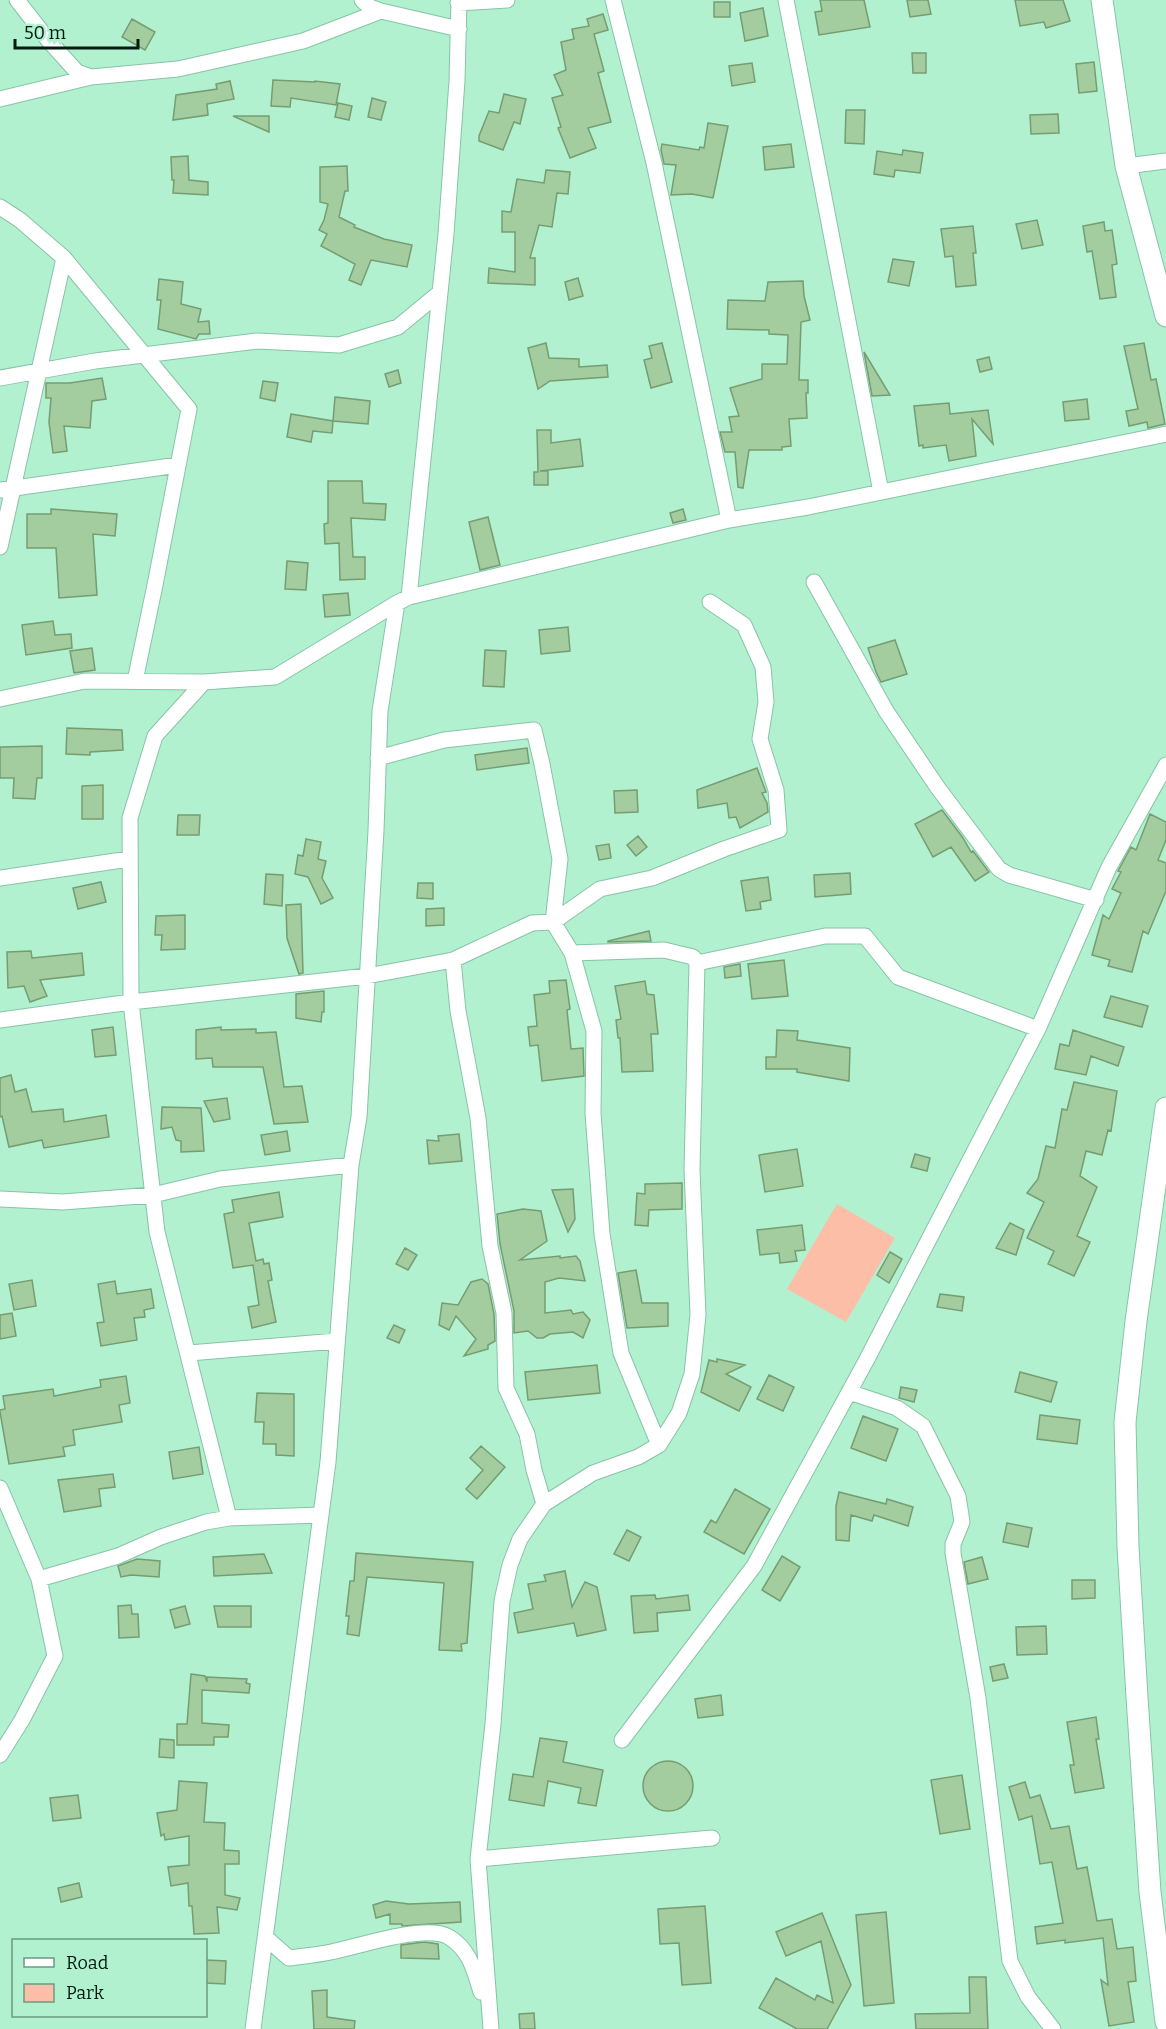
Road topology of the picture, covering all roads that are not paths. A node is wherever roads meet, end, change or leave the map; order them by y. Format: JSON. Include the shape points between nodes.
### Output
{"nodes":[{"id":1,"x":17,"y":0,"type":"edge"},
{"id":2,"x":362,"y":0,"type":"edge"},
{"id":3,"x":507,"y":0,"type":"edge"},
{"id":4,"x":613,"y":0,"type":"edge"},
{"id":5,"x":786,"y":0,"type":"edge"},
{"id":6,"x":1102,"y":0,"type":"edge"},
{"id":7,"x":458,"y":2,"type":"edge"},
{"id":8,"x":381,"y":11,"type":"junction"},
{"id":9,"x":459,"y":30,"type":"junction"},
{"id":10,"x":91,"y":77,"type":"junction"},
{"id":11,"x":0,"y":99,"type":"edge"},
{"id":12,"x":1166,"y":161,"type":"edge"},
{"id":13,"x":1126,"y":166,"type":"junction"},
{"id":14,"x":0,"y":207,"type":"edge"},
{"id":15,"x":64,"y":258,"type":"junction"},
{"id":16,"x":438,"y":294,"type":"junction"},
{"id":17,"x":1166,"y":316,"type":"edge"},
{"id":18,"x":141,"y":354,"type":"junction"},
{"id":19,"x":39,"y":371,"type":"junction"},
{"id":20,"x":0,"y":378,"type":"edge"},
{"id":21,"x":1166,"y":434,"type":"edge"},
{"id":22,"x":178,"y":465,"type":"junction"},
{"id":23,"x":7,"y":489,"type":"edge"},
{"id":24,"x":882,"y":492,"type":"junction"},
{"id":25,"x":729,"y":520,"type":"junction"},
{"id":26,"x":0,"y":547,"type":"edge"},
{"id":27,"x":814,"y":582,"type":"dead end"},
{"id":28,"x":403,"y":600,"type":"junction"},
{"id":29,"x":710,"y":602,"type":"dead end"},
{"id":30,"x":135,"y":681,"type":"junction"},
{"id":31,"x":204,"y":682,"type":"junction"},
{"id":32,"x":0,"y":699,"type":"edge"},
{"id":33,"x":378,"y":758,"type":"junction"},
{"id":34,"x":1166,"y":765,"type":"edge"},
{"id":35,"x":129,"y":860,"type":"junction"},
{"id":36,"x":0,"y":878,"type":"edge"},
{"id":37,"x":1096,"y":900,"type":"junction"},
{"id":38,"x":553,"y":922,"type":"junction"},
{"id":39,"x":572,"y":953,"type":"junction"},
{"id":40,"x":453,"y":960,"type":"junction"},
{"id":41,"x":697,"y":963,"type":"junction"},
{"id":42,"x":367,"y":976,"type":"junction"},
{"id":43,"x":131,"y":1002,"type":"junction"},
{"id":44,"x":0,"y":1020,"type":"edge"},
{"id":45,"x":1038,"y":1029,"type":"junction"},
{"id":46,"x":1166,"y":1108,"type":"edge"},
{"id":47,"x":351,"y":1165,"type":"junction"},
{"id":48,"x":153,"y":1195,"type":"junction"},
{"id":49,"x":0,"y":1199,"type":"edge"},
{"id":50,"x":337,"y":1341,"type":"junction"},
{"id":51,"x":189,"y":1353,"type":"junction"},
{"id":52,"x":849,"y":1392,"type":"junction"},
{"id":53,"x":659,"y":1445,"type":"junction"},
{"id":54,"x":0,"y":1488,"type":"edge"},
{"id":55,"x":544,"y":1504,"type":"junction"},
{"id":56,"x":321,"y":1515,"type":"junction"},
{"id":57,"x":230,"y":1518,"type":"junction"},
{"id":58,"x":39,"y":1579,"type":"junction"},
{"id":59,"x":622,"y":1740,"type":"dead end"},
{"id":60,"x":0,"y":1755,"type":"edge"},
{"id":61,"x":712,"y":1838,"type":"dead end"},
{"id":62,"x":478,"y":1859,"type":"junction"},
{"id":63,"x":265,"y":1938,"type":"junction"},
{"id":64,"x":1166,"y":2022,"type":"edge"},
{"id":65,"x":490,"y":2025,"type":"edge"},
{"id":66,"x":253,"y":2029,"type":"edge"},
{"id":67,"x":1053,"y":2029,"type":"edge"}],
"edges":[{"from":1,"to":10,"type":"street","via":[[77,72]]},
{"from":2,"to":8,"type":"street"},
{"from":3,"to":7,"type":"street"},
{"from":4,"to":25,"type":"street","via":[[654,163]]},
{"from":5,"to":24,"type":"street"},
{"from":6,"to":13,"type":"street"},
{"from":7,"to":9,"type":"street"},
{"from":8,"to":9,"type":"street"},
{"from":8,"to":10,"type":"street","via":[[303,41],[178,69]]},
{"from":9,"to":16,"type":"street","via":[[446,234]]},
{"from":10,"to":11,"type":"street"},
{"from":12,"to":13,"type":"street"},
{"from":13,"to":17,"type":"street"},
{"from":14,"to":15,"type":"street"},
{"from":15,"to":18,"type":"street"},
{"from":15,"to":19,"type":"street"},
{"from":16,"to":18,"type":"street","via":[[398,327],[339,345],[257,341]]},
{"from":16,"to":28,"type":"street"},
{"from":18,"to":19,"type":"street"},
{"from":18,"to":22,"type":"street","via":[[189,409]]},
{"from":19,"to":20,"type":"street"},
{"from":19,"to":23,"type":"street"},
{"from":21,"to":24,"type":"street"},
{"from":22,"to":23,"type":"street"},
{"from":22,"to":30,"type":"street"},
{"from":23,"to":26,"type":"street"},
{"from":24,"to":25,"type":"street"},
{"from":25,"to":28,"type":"street"},
{"from":27,"to":37,"type":"street","via":[[886,711],[938,789],[999,869]]},
{"from":28,"to":31,"type":"street","via":[[275,677]]},
{"from":28,"to":33,"type":"street","via":[[380,711]]},
{"from":29,"to":38,"type":"street","via":[[744,625],[763,667],[766,702],[760,739],[776,790],[779,830],[652,878],[600,889]]},
{"from":30,"to":31,"type":"street"},
{"from":30,"to":32,"type":"street","via":[[85,681]]},
{"from":31,"to":35,"type":"street","via":[[155,736],[130,818]]},
{"from":33,"to":38,"type":"street","via":[[444,740],[534,730],[560,859]]},
{"from":33,"to":42,"type":"street"},
{"from":34,"to":37,"type":"street","via":[[1109,867]]},
{"from":35,"to":36,"type":"street"},
{"from":35,"to":43,"type":"street"},
{"from":37,"to":45,"type":"street"},
{"from":38,"to":39,"type":"street"},
{"from":38,"to":40,"type":"street","via":[[532,923]]},
{"from":39,"to":41,"type":"street","via":[[680,952]]},
{"from":39,"to":53,"type":"street","via":[[594,1031],[594,1113],[602,1234],[621,1353]]},
{"from":40,"to":42,"type":"street"},
{"from":40,"to":55,"type":"street","via":[[458,1011],[478,1118],[490,1245],[504,1313],[506,1388],[527,1434]]},
{"from":41,"to":45,"type":"street","via":[[825,936],[865,936],[898,977]]},
{"from":41,"to":53,"type":"street","via":[[692,1170],[698,1315],[692,1374],[679,1413]]},
{"from":42,"to":43,"type":"street"},
{"from":42,"to":47,"type":"street","via":[[359,1117]]},
{"from":43,"to":44,"type":"street"},
{"from":43,"to":48,"type":"street"},
{"from":45,"to":52,"type":"street"},
{"from":46,"to":64,"type":"street","via":[[1125,1422],[1128,1547],[1150,1892]]},
{"from":47,"to":48,"type":"street","via":[[220,1179]]},
{"from":47,"to":50,"type":"street"},
{"from":48,"to":49,"type":"street","via":[[63,1202]]},
{"from":48,"to":51,"type":"street","via":[[158,1232]]},
{"from":50,"to":51,"type":"street"},
{"from":50,"to":56,"type":"street"},
{"from":51,"to":57,"type":"street"},
{"from":52,"to":59,"type":"street","via":[[754,1566]]},
{"from":52,"to":67,"type":"street","via":[[897,1408],[923,1426],[958,1496],[962,1522],[953,1553],[978,1698],[1010,1961],[1028,1997]]},
{"from":53,"to":55,"type":"street","via":[[593,1473]]},
{"from":54,"to":58,"type":"street"},
{"from":55,"to":62,"type":"street","via":[[520,1539],[502,1601]]},
{"from":56,"to":57,"type":"street"},
{"from":56,"to":63,"type":"street"},
{"from":57,"to":58,"type":"street","via":[[206,1522],[118,1556]]},
{"from":58,"to":60,"type":"street","via":[[55,1656]]},
{"from":61,"to":62,"type":"street"},
{"from":62,"to":65,"type":"street"},
{"from":63,"to":65,"type":"street","via":[[289,1958],[435,1932],[450,1938],[471,1959]]},
{"from":63,"to":66,"type":"street"}]}
